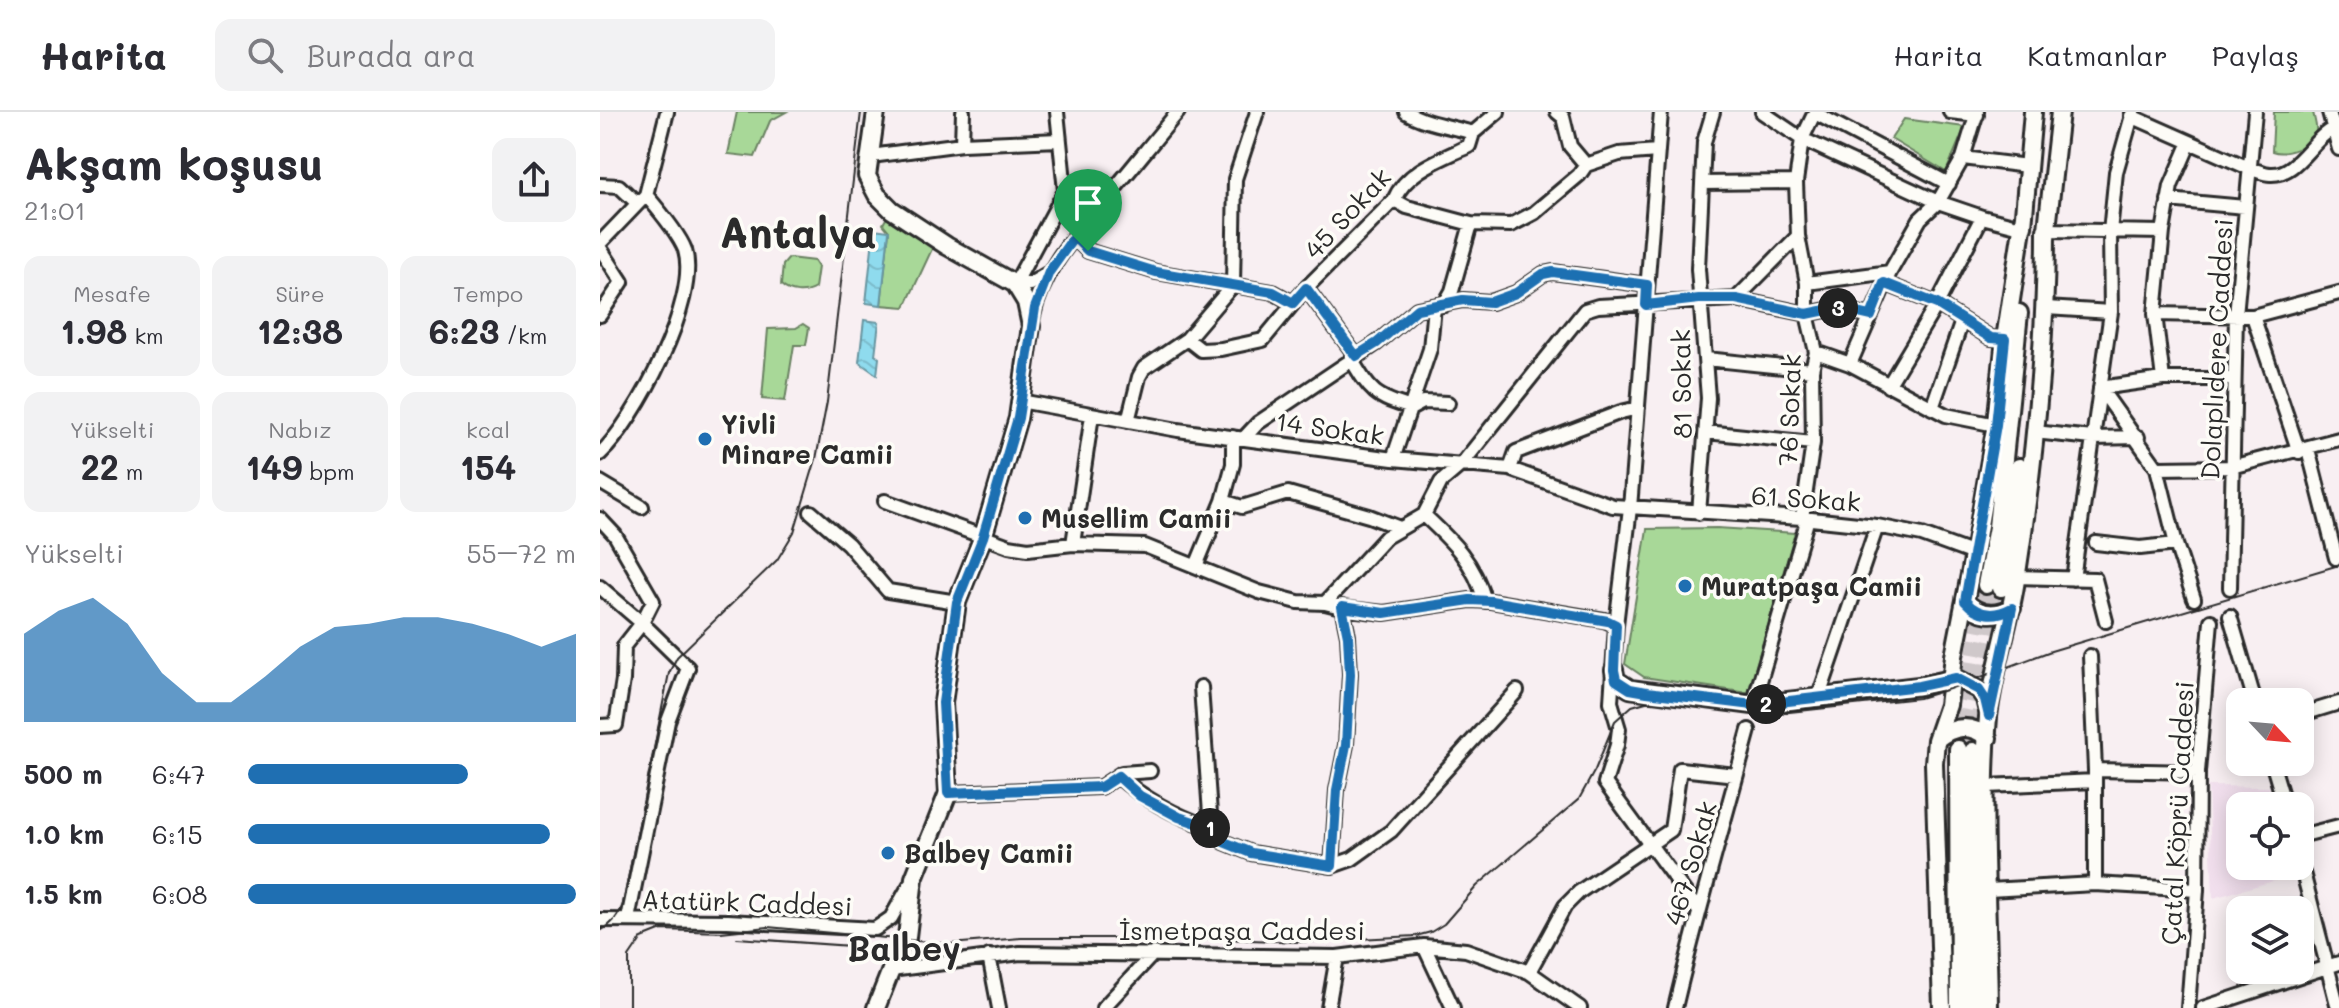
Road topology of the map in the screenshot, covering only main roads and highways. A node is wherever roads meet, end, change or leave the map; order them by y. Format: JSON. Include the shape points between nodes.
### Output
{"nodes":[{"id":1,"x":876,"y":112,"type":"edge"},
{"id":2,"x":2033,"y":112,"type":"edge"},
{"id":3,"x":2060,"y":112,"type":"edge"},
{"id":4,"x":2022,"y":221,"type":"junction"},
{"id":5,"x":2046,"y":230,"type":"junction"},
{"id":6,"x":1965,"y":601,"type":"junction"},
{"id":7,"x":2012,"y":608,"type":"junction"},
{"id":8,"x":1954,"y":656,"type":"junction"},
{"id":9,"x":1614,"y":670,"type":"road end"},
{"id":10,"x":1950,"y":679,"type":"junction"},
{"id":11,"x":1919,"y":686,"type":"junction"},
{"id":12,"x":1989,"y":716,"type":"junction"},
{"id":13,"x":1988,"y":738,"type":"junction"},
{"id":14,"x":1936,"y":740,"type":"junction"},
{"id":15,"x":876,"y":1008,"type":"edge"},
{"id":16,"x":1942,"y":1008,"type":"edge"},
{"id":17,"x":1959,"y":1008,"type":"edge"},
{"id":18,"x":1974,"y":1008,"type":"edge"},
{"id":19,"x":1989,"y":1008,"type":"edge"}],
"edges":[{"from":1,"to":15,"type":"main road","via":[[867,176],[877,195],[947,246],[1015,284],[1031,326],[1020,401],[983,537],[957,602],[943,703],[948,793],[914,878],[906,945]]},
{"from":2,"to":4,"type":"main road"},
{"from":3,"to":5,"type":"main road"},
{"from":4,"to":5,"type":"main road","via":[[2019,314],[1993,587],[2016,496]]},
{"from":4,"to":6,"type":"main road","via":[[1996,425]]},
{"from":5,"to":7,"type":"main road","via":[[2046,308]]},
{"from":6,"to":7,"type":"main road","via":[[1985,614]]},
{"from":6,"to":8,"type":"main road"},
{"from":7,"to":12,"type":"main road"},
{"from":8,"to":10,"type":"main road"},
{"from":8,"to":11,"type":"main road"},
{"from":9,"to":11,"type":"main road","via":[[1616,680],[1630,689],[1753,705]]},
{"from":10,"to":11,"type":"main road"},
{"from":10,"to":12,"type":"main road","via":[[1979,690]]},
{"from":10,"to":14,"type":"main road"},
{"from":12,"to":13,"type":"main road"},
{"from":13,"to":14,"type":"main road","via":[[1964,727]]},
{"from":13,"to":19,"type":"main road"},
{"from":14,"to":16,"type":"main road"},
{"from":17,"to":18,"type":"main road","via":[[1965,750]]}]}
